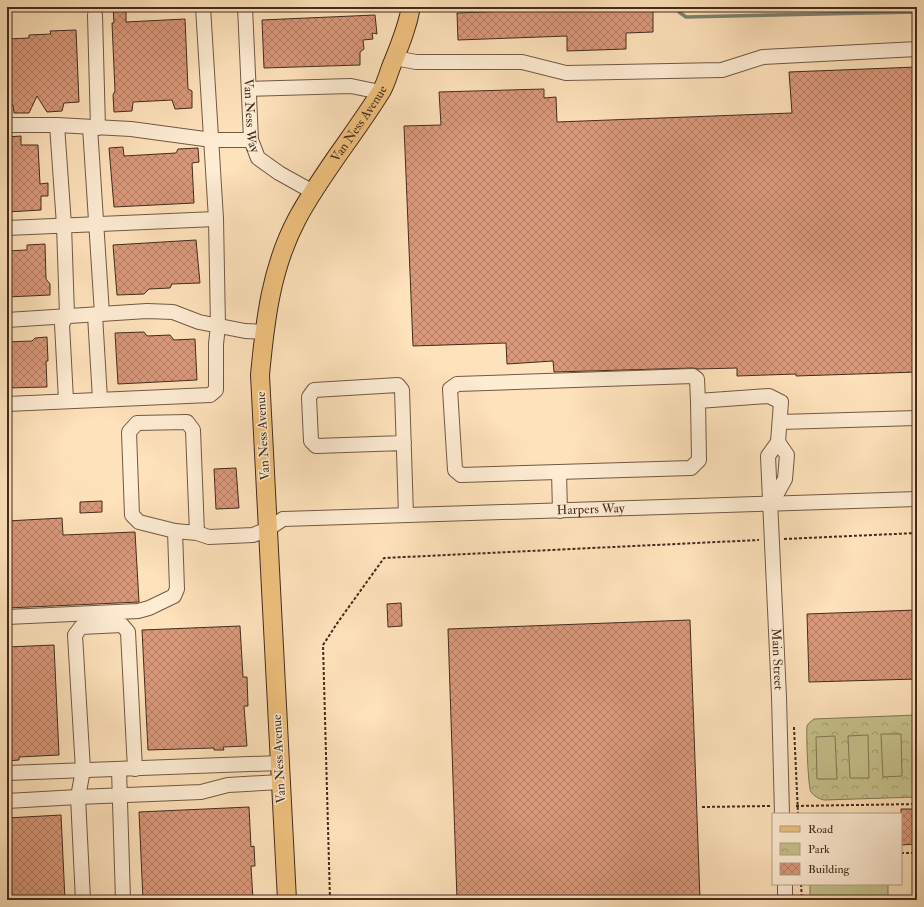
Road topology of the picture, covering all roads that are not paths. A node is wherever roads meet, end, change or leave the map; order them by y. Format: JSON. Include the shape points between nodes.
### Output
{"nodes":[{"id":1,"x":203,"y":7,"type":"edge"},
{"id":2,"x":245,"y":7,"type":"edge"},
{"id":3,"x":411,"y":7,"type":"edge"},
{"id":4,"x":95,"y":15,"type":"dead end"},
{"id":5,"x":917,"y":49,"type":"edge"},
{"id":6,"x":395,"y":58,"type":"junction"},
{"id":7,"x":249,"y":89,"type":"junction"},
{"id":8,"x":380,"y":92,"type":"junction"},
{"id":9,"x":7,"y":125,"type":"edge"},
{"id":10,"x":57,"y":125,"type":"junction"},
{"id":11,"x":94,"y":128,"type":"junction"},
{"id":12,"x":212,"y":140,"type":"junction"},
{"id":13,"x":251,"y":140,"type":"junction"},
{"id":14,"x":313,"y":192,"type":"junction"},
{"id":15,"x":216,"y":218,"type":"junction"},
{"id":16,"x":96,"y":223,"type":"junction"},
{"id":17,"x":64,"y":225,"type":"junction"},
{"id":18,"x":7,"y":228,"type":"edge"},
{"id":19,"x":99,"y":314,"type":"junction"},
{"id":20,"x":67,"y":315,"type":"junction"},
{"id":21,"x":7,"y":320,"type":"edge"},
{"id":22,"x":218,"y":326,"type":"junction"},
{"id":23,"x":264,"y":332,"type":"junction"},
{"id":24,"x":100,"y":399,"type":"junction"},
{"id":25,"x":66,"y":400,"type":"junction"},
{"id":26,"x":698,"y":401,"type":"junction"},
{"id":27,"x":7,"y":404,"type":"edge"},
{"id":28,"x":917,"y":418,"type":"edge"},
{"id":29,"x":780,"y":422,"type":"junction"},
{"id":30,"x":404,"y":443,"type":"junction"},
{"id":31,"x":558,"y":472,"type":"junction"},
{"id":32,"x":917,"y":499,"type":"edge"},
{"id":33,"x":771,"y":504,"type":"junction"},
{"id":34,"x":560,"y":511,"type":"junction"},
{"id":35,"x":406,"y":515,"type":"junction"},
{"id":36,"x":268,"y":529,"type":"junction"},
{"id":37,"x":175,"y":531,"type":"junction"},
{"id":38,"x":197,"y":533,"type":"junction"},
{"id":39,"x":7,"y":616,"type":"edge"},
{"id":40,"x":279,"y":763,"type":"junction"},
{"id":41,"x":227,"y":766,"type":"junction"},
{"id":42,"x":135,"y":769,"type":"junction"},
{"id":43,"x":84,"y":770,"type":"junction"},
{"id":44,"x":119,"y":770,"type":"junction"},
{"id":45,"x":7,"y":773,"type":"edge"},
{"id":46,"x":280,"y":782,"type":"junction"},
{"id":47,"x":228,"y":785,"type":"junction"},
{"id":48,"x":119,"y":795,"type":"junction"},
{"id":49,"x":78,"y":797,"type":"junction"},
{"id":50,"x":7,"y":801,"type":"edge"},
{"id":51,"x":781,"y":810,"type":"edge"},
{"id":52,"x":785,"y":885,"type":"edge"},
{"id":53,"x":83,"y":900,"type":"edge"},
{"id":54,"x":123,"y":900,"type":"edge"},
{"id":55,"x":287,"y":900,"type":"edge"},
{"id":56,"x":785,"y":900,"type":"edge"}],
"edges":[{"from":1,"to":12,"type":"street"},
{"from":2,"to":7,"type":"street","name":"Van Ness Way"},
{"from":3,"to":6,"type":"main road","name":"Van Ness Avenue","via":[[407,28]]},
{"from":4,"to":11,"type":"street"},
{"from":5,"to":6,"type":"street","via":[[763,57],[722,70],[566,73],[522,62],[416,62]]},
{"from":6,"to":8,"type":"main road","name":"Van Ness Avenue"},
{"from":7,"to":8,"type":"street","via":[[351,86]]},
{"from":7,"to":13,"type":"street","name":"Van Ness Way"},
{"from":8,"to":14,"type":"main road","name":"Van Ness Avenue"},
{"from":9,"to":10,"type":"street"},
{"from":10,"to":11,"type":"street"},
{"from":10,"to":17,"type":"street"},
{"from":11,"to":12,"type":"street","via":[[131,129]]},
{"from":11,"to":16,"type":"street"},
{"from":12,"to":13,"type":"street"},
{"from":12,"to":15,"type":"street"},
{"from":13,"to":14,"type":"street","name":"Van Ness Way","via":[[258,158]]},
{"from":14,"to":23,"type":"main road","name":"Van Ness Avenue","via":[[296,220],[281,256],[270,295]]},
{"from":15,"to":16,"type":"street"},
{"from":15,"to":22,"type":"street"},
{"from":16,"to":17,"type":"street"},
{"from":16,"to":19,"type":"street"},
{"from":17,"to":18,"type":"street"},
{"from":17,"to":20,"type":"street"},
{"from":19,"to":20,"type":"street"},
{"from":19,"to":22,"type":"street","via":[[173,312]]},
{"from":19,"to":24,"type":"street"},
{"from":20,"to":21,"type":"street"},
{"from":20,"to":25,"type":"street","via":[[62,324]]},
{"from":22,"to":23,"type":"street"},
{"from":22,"to":24,"type":"street","via":[[216,390],[210,395]]},
{"from":23,"to":36,"type":"main road","name":"Van Ness Avenue","via":[[260,375]]},
{"from":24,"to":25,"type":"street"},
{"from":25,"to":27,"type":"street"},
{"from":26,"to":29,"type":"street","via":[[769,396],[781,402]]},
{"from":26,"to":31,"type":"street","via":[[699,460],[691,468]]},
{"from":26,"to":31,"type":"street","via":[[696,379],[693,376],[457,384],[450,389],[455,470],[461,475]]},
{"from":28,"to":29,"type":"street"},
{"from":29,"to":33,"type":"street","via":[[778,442],[787,455],[785,479]]},
{"from":30,"to":30,"type":"street","via":[[402,390],[398,385],[314,390],[309,397],[311,441],[316,446]]},
{"from":30,"to":35,"type":"street"},
{"from":31,"to":34,"type":"street"},
{"from":32,"to":33,"type":"street","name":"Harpers Way"},
{"from":33,"to":34,"type":"street","name":"Harpers Way"},
{"from":33,"to":51,"type":"street","name":"Main Street"},
{"from":34,"to":35,"type":"street","name":"Harpers Way"},
{"from":35,"to":36,"type":"street","name":"Harpers Way","via":[[283,519]]},
{"from":36,"to":38,"type":"street","name":"Harpers Way","via":[[253,535],[209,537]]},
{"from":36,"to":40,"type":"main road","name":"Van Ness Avenue"},
{"from":37,"to":38,"type":"street","name":"Harpers Way"},
{"from":37,"to":38,"type":"street","name":"Harpers Way","via":[[138,522],[132,515],[129,432],[137,424],[187,422],[193,430]]},
{"from":37,"to":39,"type":"street","via":[[177,589],[174,596],[138,612]]},
{"from":40,"to":41,"type":"street"},
{"from":40,"to":46,"type":"main road","name":"Van Ness Avenue"},
{"from":41,"to":42,"type":"street"},
{"from":41,"to":47,"type":"street"},
{"from":42,"to":43,"type":"street","via":[[128,632],[122,625],[81,627],[75,635]]},
{"from":42,"to":44,"type":"street"},
{"from":43,"to":44,"type":"street"},
{"from":43,"to":45,"type":"street"},
{"from":43,"to":49,"type":"street"},
{"from":44,"to":48,"type":"street"},
{"from":46,"to":47,"type":"street"},
{"from":46,"to":55,"type":"main road","name":"Van Ness Avenue"},
{"from":47,"to":48,"type":"street","via":[[201,792]]},
{"from":48,"to":49,"type":"street"},
{"from":48,"to":54,"type":"street"},
{"from":49,"to":50,"type":"street"},
{"from":49,"to":53,"type":"street"},
{"from":52,"to":56,"type":"street"}]}
